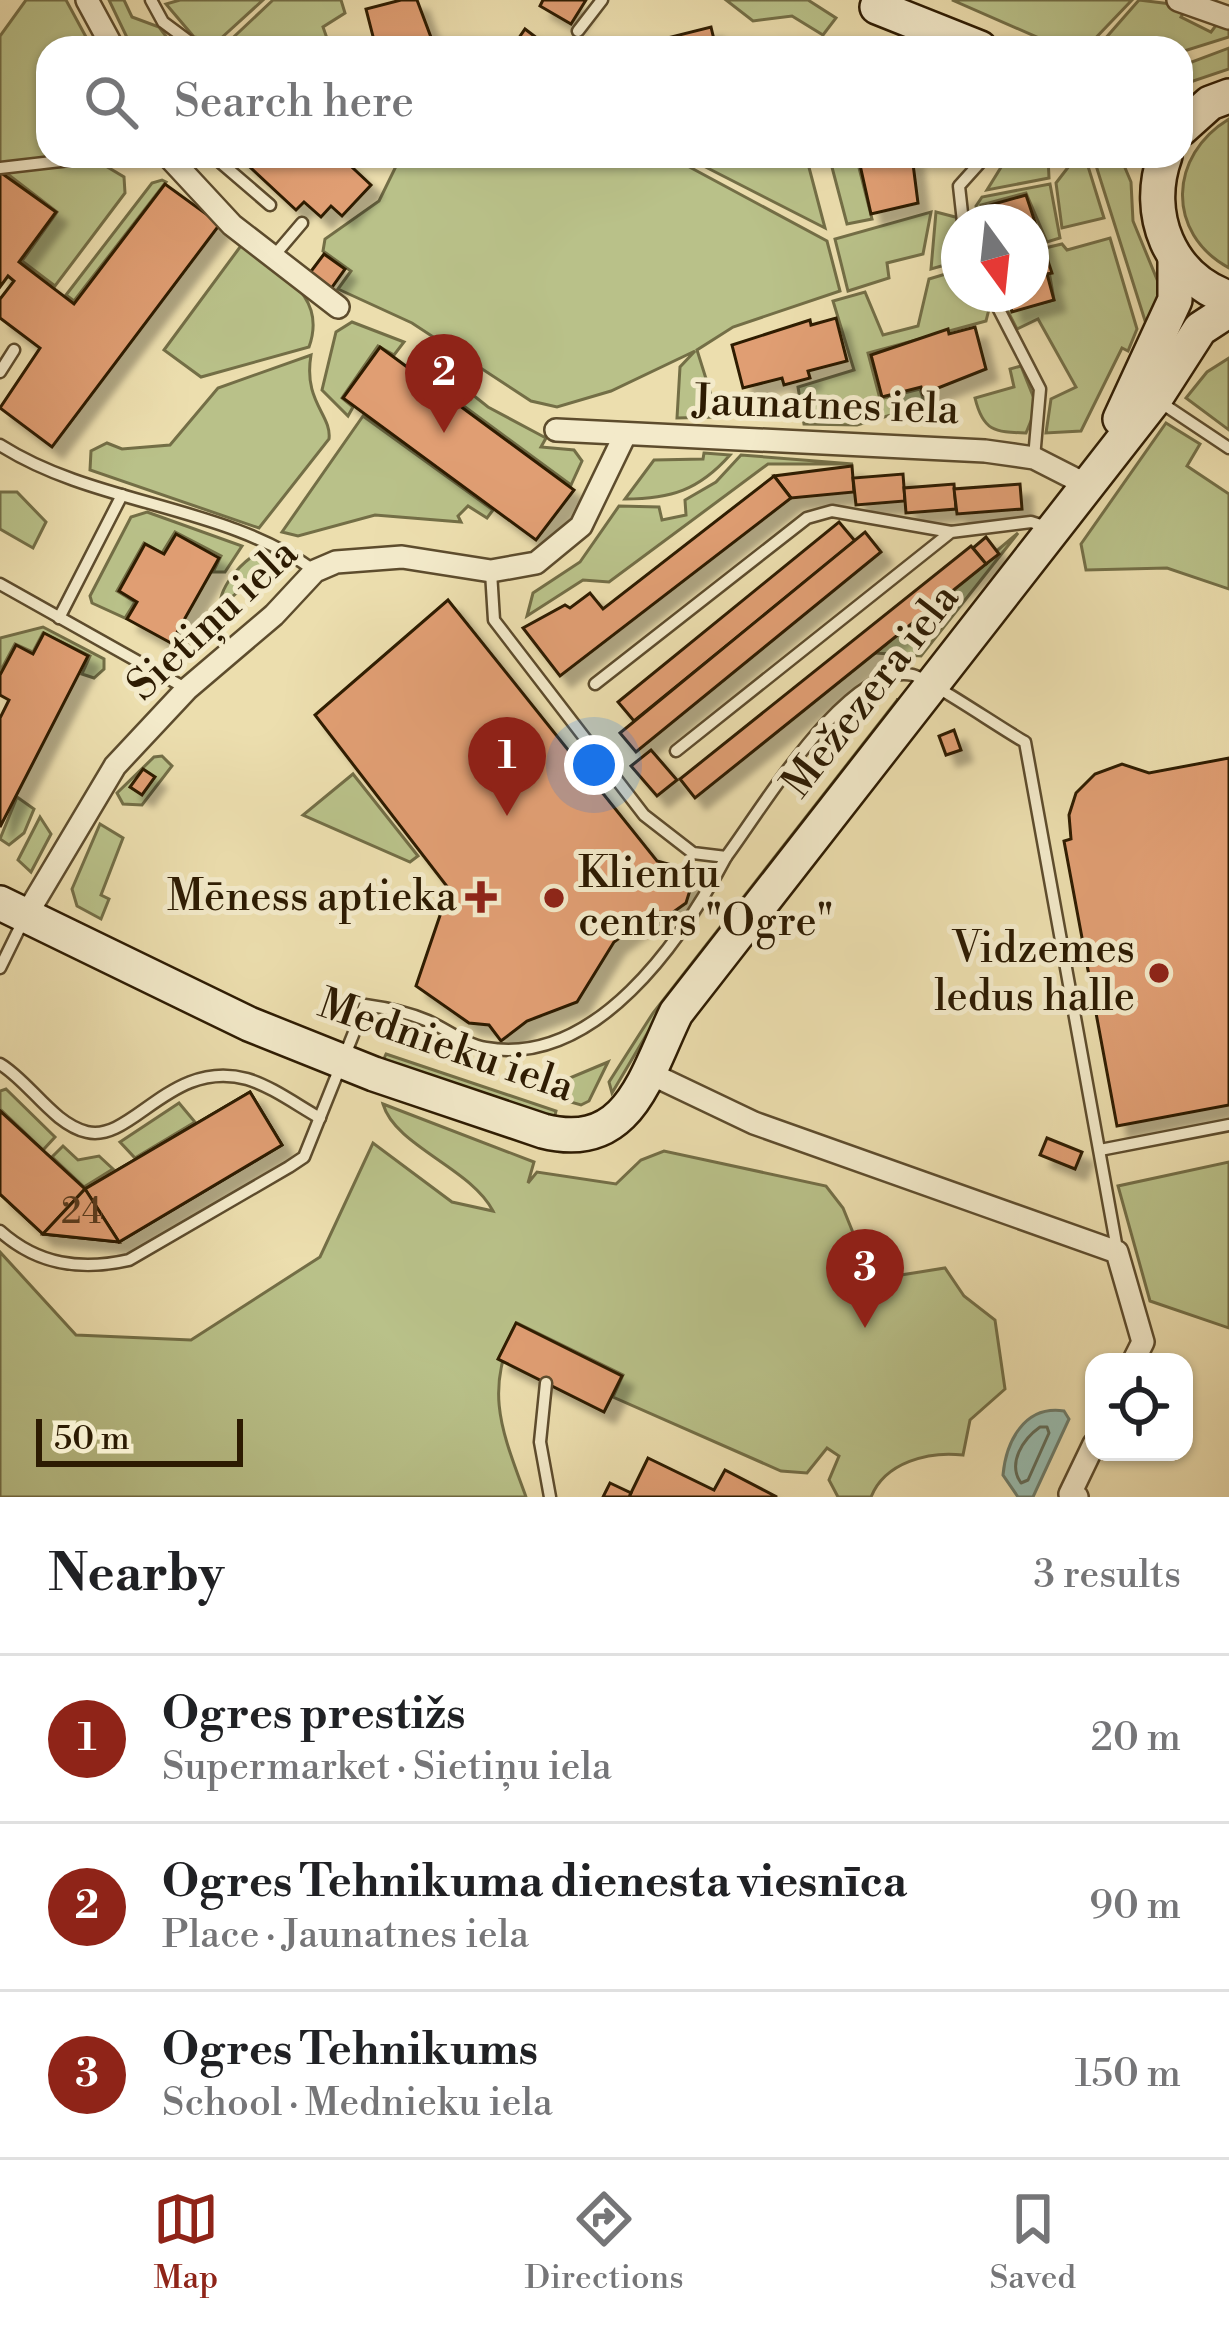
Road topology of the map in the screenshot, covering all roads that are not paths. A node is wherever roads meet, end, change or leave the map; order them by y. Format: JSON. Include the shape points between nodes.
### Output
{"nodes":[{"id":1,"x":87,"y":0,"type":"edge"},
{"id":2,"x":151,"y":0,"type":"edge"},
{"id":3,"x":602,"y":0,"type":"edge"},
{"id":4,"x":1178,"y":0,"type":"edge"},
{"id":5,"x":870,"y":4,"type":"edge"},
{"id":6,"x":1229,"y":18,"type":"edge"},
{"id":7,"x":578,"y":31,"type":"dead end"},
{"id":8,"x":106,"y":36,"type":"edge"},
{"id":9,"x":182,"y":36,"type":"edge"},
{"id":10,"x":922,"y":36,"type":"edge"},
{"id":11,"x":950,"y":36,"type":"edge"},
{"id":12,"x":1229,"y":96,"type":"edge"},
{"id":13,"x":1193,"y":118,"type":"edge"},
{"id":14,"x":36,"y":164,"type":"edge"},
{"id":15,"x":0,"y":168,"type":"edge"},
{"id":16,"x":179,"y":168,"type":"edge"},
{"id":17,"x":227,"y":168,"type":"edge"},
{"id":18,"x":975,"y":168,"type":"edge"},
{"id":19,"x":1153,"y":168,"type":"edge"},
{"id":20,"x":960,"y":204,"type":"edge"},
{"id":21,"x":270,"y":205,"type":"dead end"},
{"id":22,"x":302,"y":224,"type":"dead end"},
{"id":23,"x":273,"y":257,"type":"junction"},
{"id":24,"x":1175,"y":259,"type":"junction"},
{"id":25,"x":1229,"y":298,"type":"edge"},
{"id":26,"x":338,"y":307,"type":"dead end"},
{"id":27,"x":1229,"y":310,"type":"edge"},
{"id":28,"x":1000,"y":312,"type":"edge"},
{"id":29,"x":14,"y":350,"type":"dead end"},
{"id":30,"x":0,"y":372,"type":"edge"},
{"id":31,"x":1155,"y":399,"type":"junction"},
{"id":32,"x":556,"y":430,"type":"dead end"},
{"id":33,"x":624,"y":437,"type":"junction"},
{"id":34,"x":0,"y":445,"type":"edge"},
{"id":35,"x":1229,"y":448,"type":"edge"},
{"id":36,"x":1034,"y":458,"type":"junction"},
{"id":37,"x":1087,"y":485,"type":"junction"},
{"id":38,"x":122,"y":495,"type":"junction"},
{"id":39,"x":1054,"y":529,"type":"junction"},
{"id":40,"x":951,"y":532,"type":"junction"},
{"id":41,"x":315,"y":571,"type":"junction"},
{"id":42,"x":491,"y":571,"type":"junction"},
{"id":43,"x":0,"y":584,"type":"edge"},
{"id":44,"x":59,"y":618,"type":"junction"},
{"id":45,"x":595,"y":684,"type":"dead end"},
{"id":46,"x":932,"y":687,"type":"junction"},
{"id":47,"x":187,"y":689,"type":"junction"},
{"id":48,"x":676,"y":752,"type":"dead end"},
{"id":49,"x":726,"y":857,"type":"junction"},
{"id":50,"x":13,"y":910,"type":"edge"},
{"id":51,"x":0,"y":968,"type":"edge"},
{"id":52,"x":340,"y":1061,"type":"junction"},
{"id":53,"x":0,"y":1064,"type":"edge"},
{"id":54,"x":647,"y":1072,"type":"junction"},
{"id":55,"x":320,"y":1118,"type":"junction"},
{"id":56,"x":1229,"y":1125,"type":"edge"},
{"id":57,"x":1100,"y":1150,"type":"junction"},
{"id":58,"x":0,"y":1232,"type":"edge"},
{"id":59,"x":1118,"y":1252,"type":"junction"},
{"id":60,"x":1138,"y":1353,"type":"edge"},
{"id":61,"x":546,"y":1383,"type":"dead end"},
{"id":62,"x":1086,"y":1461,"type":"edge"},
{"id":63,"x":550,"y":1497,"type":"edge"},
{"id":64,"x":1076,"y":1497,"type":"edge"}],
"edges":[{"from":1,"to":8,"type":"street"},
{"from":2,"to":9,"type":"lane"},
{"from":3,"to":7,"type":"lane"},
{"from":4,"to":6,"type":"street"},
{"from":5,"to":10,"type":"street"},
{"from":5,"to":11,"type":"street"},
{"from":12,"to":13,"type":"street"},
{"from":14,"to":15,"type":"lane"},
{"from":16,"to":23,"type":"street"},
{"from":17,"to":21,"type":"lane"},
{"from":18,"to":20,"type":"lane","via":[[958,186]]},
{"from":19,"to":24,"type":"street"},
{"from":22,"to":23,"type":"lane"},
{"from":23,"to":26,"type":"street"},
{"from":24,"to":25,"type":"street"},
{"from":24,"to":37,"type":"street","name":"Mežezera iela","via":[[1175,300],[1159,342]]},
{"from":27,"to":31,"type":"street","name":"Mežezera iela","via":[[1200,329]]},
{"from":28,"to":36,"type":"lane","via":[[1040,389]]},
{"from":29,"to":30,"type":"lane"},
{"from":31,"to":35,"type":"lane"},
{"from":31,"to":37,"type":"street","name":"Mežezera iela"},
{"from":32,"to":33,"type":"street","name":"Jaunatnes iela"},
{"from":33,"to":36,"type":"street","name":"Jaunatnes iela"},
{"from":33,"to":42,"type":"street","name":"Sietiņu iela","via":[[581,526],[536,563]]},
{"from":34,"to":38,"type":"lane"},
{"from":36,"to":37,"type":"street","name":"Jaunatnes iela"},
{"from":37,"to":39,"type":"street","name":"Mežezera iela"},
{"from":38,"to":41,"type":"lane","via":[[284,548]]},
{"from":38,"to":44,"type":"lane"},
{"from":39,"to":40,"type":"lane","via":[[1031,522]]},
{"from":39,"to":46,"type":"street","name":"Mežezera iela"},
{"from":40,"to":45,"type":"lane","via":[[832,511],[807,518]]},
{"from":40,"to":48,"type":"lane"},
{"from":41,"to":42,"type":"street","name":"Sietiņu iela","via":[[402,557]]},
{"from":41,"to":47,"type":"street","name":"Sietiņu iela"},
{"from":42,"to":49,"type":"lane","via":[[494,620],[644,815],[693,853]]},
{"from":43,"to":44,"type":"lane"},
{"from":44,"to":47,"type":"lane"},
{"from":46,"to":49,"type":"lane","via":[[913,675],[882,677],[844,700]]},
{"from":46,"to":54,"type":"street","name":"Mežezera iela","via":[[676,1013]]},
{"from":46,"to":57,"type":"lane","via":[[1025,742]]},
{"from":47,"to":50,"type":"street","name":"Sietiņu iela","via":[[115,766]]},
{"from":49,"to":52,"type":"lane","via":[[663,952],[583,1028],[531,1046],[483,1048],[424,1019],[365,1005]]},
{"from":50,"to":51,"type":"lane"},
{"from":50,"to":52,"type":"street","name":"Mednieku iela"},
{"from":52,"to":54,"type":"street","name":"Mednieku iela","via":[[574,1139],[614,1125]]},
{"from":52,"to":55,"type":"lane"},
{"from":53,"to":55,"type":"lane","via":[[67,1121],[94,1133],[172,1088],[212,1076],[249,1079]]},
{"from":54,"to":59,"type":"street","via":[[754,1124]]},
{"from":55,"to":58,"type":"lane","via":[[304,1156],[129,1260],[52,1262]]},
{"from":56,"to":57,"type":"lane"},
{"from":57,"to":59,"type":"lane"},
{"from":59,"to":60,"type":"street","via":[[1143,1342]]},
{"from":61,"to":63,"type":"lane","via":[[540,1442]]},
{"from":62,"to":64,"type":"street","via":[[1070,1494]]}]}
